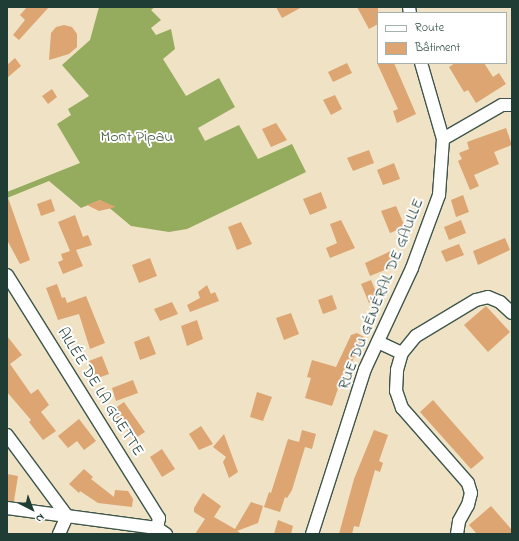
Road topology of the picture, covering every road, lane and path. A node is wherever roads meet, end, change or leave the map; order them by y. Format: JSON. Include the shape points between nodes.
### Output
{"nodes":[{"id":1,"x":422,"y":64,"type":"edge"},
{"id":2,"x":512,"y":105,"type":"edge"},
{"id":3,"x":443,"y":140,"type":"junction"},
{"id":4,"x":7,"y":275,"type":"edge"},
{"id":5,"x":512,"y":313,"type":"edge"},
{"id":6,"x":378,"y":342,"type":"junction"},
{"id":7,"x":402,"y":353,"type":"junction"},
{"id":8,"x":7,"y":435,"type":"edge"},
{"id":9,"x":7,"y":508,"type":"edge"},
{"id":10,"x":67,"y":516,"type":"junction"},
{"id":11,"x":162,"y":531,"type":"edge"},
{"id":12,"x":59,"y":534,"type":"edge"},
{"id":13,"x":312,"y":534,"type":"edge"},
{"id":14,"x":457,"y":534,"type":"edge"}],
"edges":[{"from":1,"to":3,"type":"street","name":"RUE DU GÉNÉRAL DE GAULLE"},
{"from":2,"to":3,"type":"street","via":[[502,105]]},
{"from":3,"to":6,"type":"street","name":"RUE DU GÉNÉRAL DE GAULLE","via":[[441,183],[429,225]]},
{"from":4,"to":11,"type":"street","name":"ALLÉE DE LA GUETTE","via":[[159,518]]},
{"from":5,"to":7,"type":"street","via":[[500,302],[488,297],[476,300],[416,336]]},
{"from":6,"to":7,"type":"street"},
{"from":6,"to":13,"type":"street","name":"RUE DU GÉNÉRAL DE GAULLE","via":[[365,369]]},
{"from":7,"to":14,"type":"street","via":[[397,370],[396,391],[402,408],[468,483],[471,493],[459,521]]},
{"from":8,"to":10,"type":"street"},
{"from":9,"to":10,"type":"street"},
{"from":10,"to":11,"type":"street"},
{"from":10,"to":12,"type":"street"}]}
